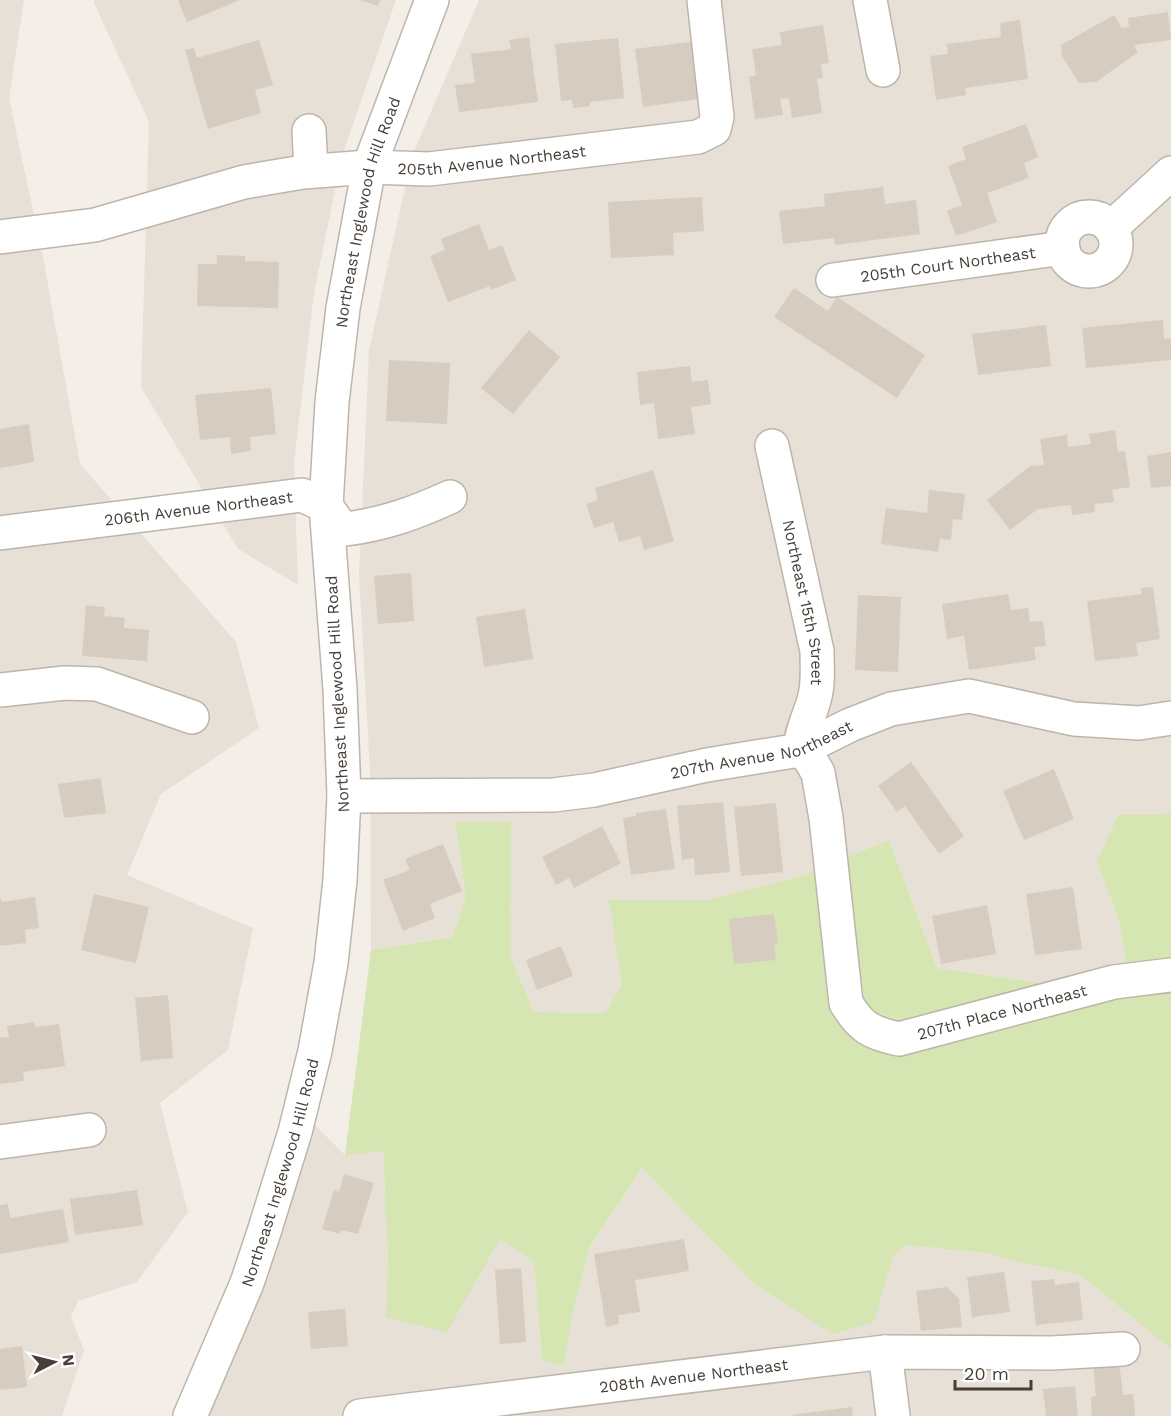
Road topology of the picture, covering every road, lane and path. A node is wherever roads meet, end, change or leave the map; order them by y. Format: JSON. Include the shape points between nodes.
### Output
{"nodes":[{"id":1,"x":432,"y":0,"type":"edge"},
{"id":2,"x":704,"y":0,"type":"edge"},
{"id":3,"x":870,"y":0,"type":"edge"},
{"id":4,"x":883,"y":70,"type":"dead end"},
{"id":5,"x":309,"y":131,"type":"dead end"},
{"id":6,"x":369,"y":167,"type":"junction"},
{"id":7,"x":312,"y":171,"type":"junction"},
{"id":8,"x":1171,"y":173,"type":"edge"},
{"id":9,"x":0,"y":237,"type":"edge"},
{"id":10,"x":833,"y":280,"type":"dead end"},
{"id":11,"x":772,"y":446,"type":"dead end"},
{"id":12,"x":450,"y":497,"type":"dead end"},
{"id":13,"x":326,"y":506,"type":"junction"},
{"id":14,"x":0,"y":533,"type":"edge"},
{"id":15,"x":0,"y":690,"type":"edge"},
{"id":16,"x":192,"y":717,"type":"dead end"},
{"id":17,"x":1171,"y":718,"type":"edge"},
{"id":18,"x":800,"y":750,"type":"junction"},
{"id":19,"x":344,"y":796,"type":"junction"},
{"id":20,"x":1171,"y":975,"type":"edge"},
{"id":21,"x":89,"y":1130,"type":"dead end"},
{"id":22,"x":0,"y":1142,"type":"edge"},
{"id":23,"x":1123,"y":1349,"type":"dead end"},
{"id":24,"x":885,"y":1352,"type":"junction"},
{"id":25,"x":201,"y":1413,"type":"edge"},
{"id":26,"x":360,"y":1416,"type":"edge"},
{"id":27,"x":893,"y":1416,"type":"edge"}],
"edges":[{"from":1,"to":6,"type":"street","name":"Northeast Inglewood Hill Road"},
{"from":2,"to":6,"type":"street","name":"205th Avenue Northeast","via":[[717,117],[714,129],[698,137],[429,169]]},
{"from":3,"to":4,"type":"street"},
{"from":5,"to":7,"type":"street"},
{"from":6,"to":7,"type":"street","name":"205th Avenue Northeast"},
{"from":6,"to":13,"type":"street","name":"Northeast Inglewood Hill Road","via":[[343,308]]},
{"from":7,"to":9,"type":"street","name":"205th Avenue Northeast","via":[[244,182],[95,225]]},
{"from":8,"to":10,"type":"street","name":"205th Court Northeast","via":[[1111,228],[1105,221],[1088,216],[1071,223],[1062,239],[1063,248]]},
{"from":11,"to":18,"type":"street","name":"Northeast 15th Street","via":[[817,651],[817,686]]},
{"from":12,"to":13,"type":"street","name":"206th Avenue Northeast","via":[[411,514],[346,530]]},
{"from":13,"to":14,"type":"street","name":"206th Avenue Northeast","via":[[302,495]]},
{"from":13,"to":19,"type":"street","name":"Northeast Inglewood Hill Road"},
{"from":15,"to":16,"type":"street","via":[[97,684]]},
{"from":17,"to":18,"type":"street","name":"207th Avenue Northeast","via":[[1138,723],[1074,719],[969,696],[891,709]]},
{"from":18,"to":19,"type":"street","name":"207th Avenue Northeast","via":[[553,795]]},
{"from":18,"to":20,"type":"street","name":"207th Place Northeast","via":[[818,773],[846,1003],[855,1019],[873,1033],[899,1039],[1114,982]]},
{"from":19,"to":25,"type":"street","name":"Northeast Inglewood Hill Road","via":[[331,963],[315,1051],[295,1131]]},
{"from":21,"to":22,"type":"street"},
{"from":23,"to":24,"type":"street","name":"208th Avenue Northeast","via":[[1052,1353]]},
{"from":24,"to":26,"type":"street","name":"208th Avenue Northeast"},
{"from":24,"to":27,"type":"street"}]}
